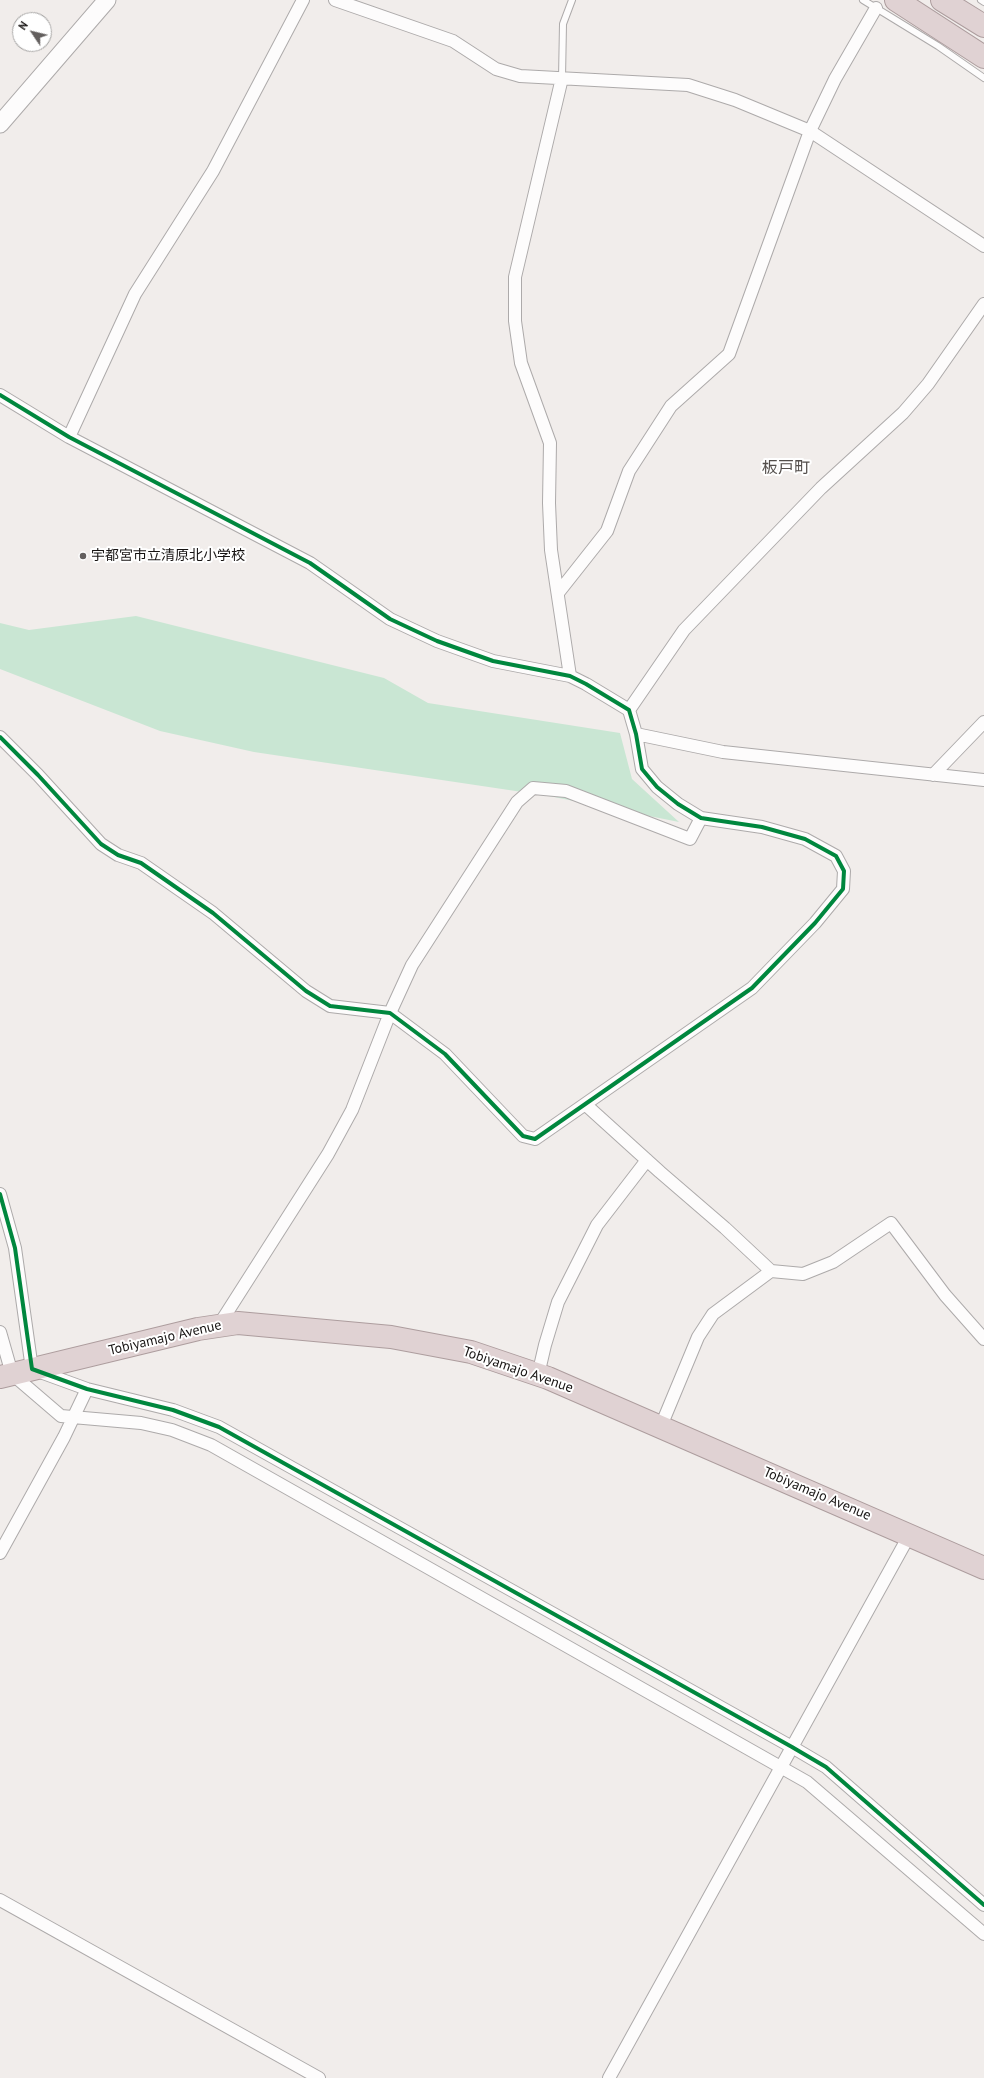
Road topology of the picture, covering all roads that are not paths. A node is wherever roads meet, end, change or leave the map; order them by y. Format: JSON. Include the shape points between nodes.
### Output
{"nodes":[{"id":1,"x":107,"y":0,"type":"edge"},
{"id":2,"x":303,"y":0,"type":"edge"},
{"id":3,"x":335,"y":0,"type":"edge"},
{"id":4,"x":572,"y":0,"type":"edge"},
{"id":5,"x":863,"y":0,"type":"edge"},
{"id":6,"x":896,"y":0,"type":"edge"},
{"id":7,"x":942,"y":0,"type":"edge"},
{"id":8,"x":981,"y":0,"type":"edge"},
{"id":9,"x":984,"y":2,"type":"edge"},
{"id":10,"x":876,"y":8,"type":"junction"},
{"id":11,"x":984,"y":26,"type":"edge"},
{"id":12,"x":984,"y":57,"type":"edge"},
{"id":13,"x":562,"y":78,"type":"junction"},
{"id":14,"x":984,"y":78,"type":"edge"},
{"id":15,"x":0,"y":124,"type":"edge"},
{"id":16,"x":810,"y":132,"type":"junction"},
{"id":17,"x":984,"y":246,"type":"edge"},
{"id":18,"x":984,"y":304,"type":"edge"},
{"id":19,"x":0,"y":395,"type":"edge"},
{"id":20,"x":69,"y":437,"type":"junction"},
{"id":21,"x":558,"y":593,"type":"junction"},
{"id":22,"x":570,"y":676,"type":"junction"},
{"id":23,"x":629,"y":710,"type":"junction"},
{"id":24,"x":984,"y":722,"type":"edge"},
{"id":25,"x":636,"y":734,"type":"junction"},
{"id":26,"x":0,"y":737,"type":"edge"},
{"id":27,"x":933,"y":775,"type":"junction"},
{"id":28,"x":984,"y":780,"type":"edge"},
{"id":29,"x":701,"y":818,"type":"junction"},
{"id":30,"x":390,"y":1013,"type":"junction"},
{"id":31,"x":586,"y":1105,"type":"junction"},
{"id":32,"x":647,"y":1160,"type":"junction"},
{"id":33,"x":0,"y":1194,"type":"edge"},
{"id":34,"x":771,"y":1271,"type":"junction"},
{"id":35,"x":219,"y":1325,"type":"junction"},
{"id":36,"x":0,"y":1332,"type":"edge"},
{"id":37,"x":984,"y":1339,"type":"edge"},
{"id":38,"x":15,"y":1374,"type":"edge"},
{"id":39,"x":538,"y":1374,"type":"junction"},
{"id":40,"x":87,"y":1389,"type":"junction"},
{"id":41,"x":72,"y":1417,"type":"junction"},
{"id":42,"x":661,"y":1426,"type":"junction"},
{"id":43,"x":910,"y":1534,"type":"junction"},
{"id":44,"x":0,"y":1553,"type":"edge"},
{"id":45,"x":984,"y":1568,"type":"edge"},
{"id":46,"x":792,"y":1747,"type":"junction"},
{"id":47,"x":780,"y":1768,"type":"junction"},
{"id":48,"x":0,"y":1900,"type":"edge"},
{"id":49,"x":984,"y":1905,"type":"edge"},
{"id":50,"x":984,"y":1934,"type":"edge"},
{"id":51,"x":319,"y":2078,"type":"edge"},
{"id":52,"x":609,"y":2078,"type":"edge"}],
"edges":[{"from":1,"to":15,"type":"street"},
{"from":2,"to":20,"type":"street","via":[[213,171],[135,294]]},
{"from":3,"to":13,"type":"street","via":[[453,41],[496,69],[520,76]]},
{"from":4,"to":13,"type":"lane","via":[[563,24]]},
{"from":5,"to":10,"type":"lane"},
{"from":6,"to":12,"type":"highway"},
{"from":7,"to":11,"type":"highway"},
{"from":8,"to":9,"type":"lane"},
{"from":10,"to":14,"type":"lane"},
{"from":10,"to":16,"type":"street"},
{"from":13,"to":16,"type":"street","via":[[688,85],[735,100]]},
{"from":13,"to":21,"type":"street","via":[[515,277],[515,321],[521,363],[550,443],[551,550]]},
{"from":16,"to":17,"type":"street"},
{"from":16,"to":21,"type":"street","via":[[729,354],[671,406],[629,471],[607,531]]},
{"from":18,"to":23,"type":"street","via":[[928,384],[903,413],[821,488],[684,630]]},
{"from":19,"to":20,"type":"street"},
{"from":20,"to":22,"type":"street","via":[[310,563],[390,619],[437,641],[493,661]]},
{"from":21,"to":22,"type":"street"},
{"from":22,"to":23,"type":"street"},
{"from":23,"to":25,"type":"street"},
{"from":24,"to":27,"type":"street"},
{"from":25,"to":27,"type":"street","via":[[723,752]]},
{"from":25,"to":29,"type":"street","via":[[642,769],[657,787]]},
{"from":26,"to":30,"type":"street","via":[[101,844],[118,856],[141,863],[213,913],[306,991],[330,1006]]},
{"from":27,"to":28,"type":"street"},
{"from":29,"to":30,"type":"street","via":[[690,839],[566,791],[533,788],[517,802],[412,965]]},
{"from":29,"to":31,"type":"street","via":[[762,827],[805,839],[836,856],[844,871],[843,889],[815,923],[752,988]]},
{"from":30,"to":31,"type":"street","via":[[445,1054],[523,1136],[535,1139]]},
{"from":30,"to":35,"type":"street","via":[[352,1110],[328,1154]]},
{"from":31,"to":32,"type":"street"},
{"from":32,"to":34,"type":"street"},
{"from":32,"to":39,"type":"street","via":[[597,1225],[558,1302]]},
{"from":33,"to":38,"type":"street","via":[[15,1248]]},
{"from":34,"to":37,"type":"street","via":[[802,1274],[832,1262],[891,1223],[945,1296]]},
{"from":34,"to":42,"type":"street","via":[[714,1314],[698,1337]]},
{"from":35,"to":38,"type":"highway","name":"Tobiyamajo Avenue"},
{"from":35,"to":39,"type":"highway","name":"Tobiyamajo Avenue","via":[[238,1323],[390,1337],[471,1352]]},
{"from":36,"to":38,"type":"street"},
{"from":38,"to":40,"type":"street"},
{"from":38,"to":41,"type":"street","via":[[61,1416]]},
{"from":39,"to":42,"type":"highway","name":"Tobiyamajo Avenue"},
{"from":40,"to":41,"type":"street"},
{"from":40,"to":46,"type":"street","via":[[173,1410],[219,1427]]},
{"from":41,"to":44,"type":"street","via":[[64,1437]]},
{"from":41,"to":47,"type":"street","via":[[141,1423],[172,1430],[211,1445]]},
{"from":42,"to":43,"type":"highway","name":"Tobiyamajo Avenue"},
{"from":43,"to":45,"type":"highway","name":"Tobiyamajo Avenue"},
{"from":43,"to":46,"type":"street"},
{"from":46,"to":47,"type":"street"},
{"from":46,"to":49,"type":"street","via":[[826,1767]]},
{"from":47,"to":50,"type":"street","via":[[807,1782]]},
{"from":47,"to":52,"type":"street"},
{"from":48,"to":51,"type":"street"}]}
